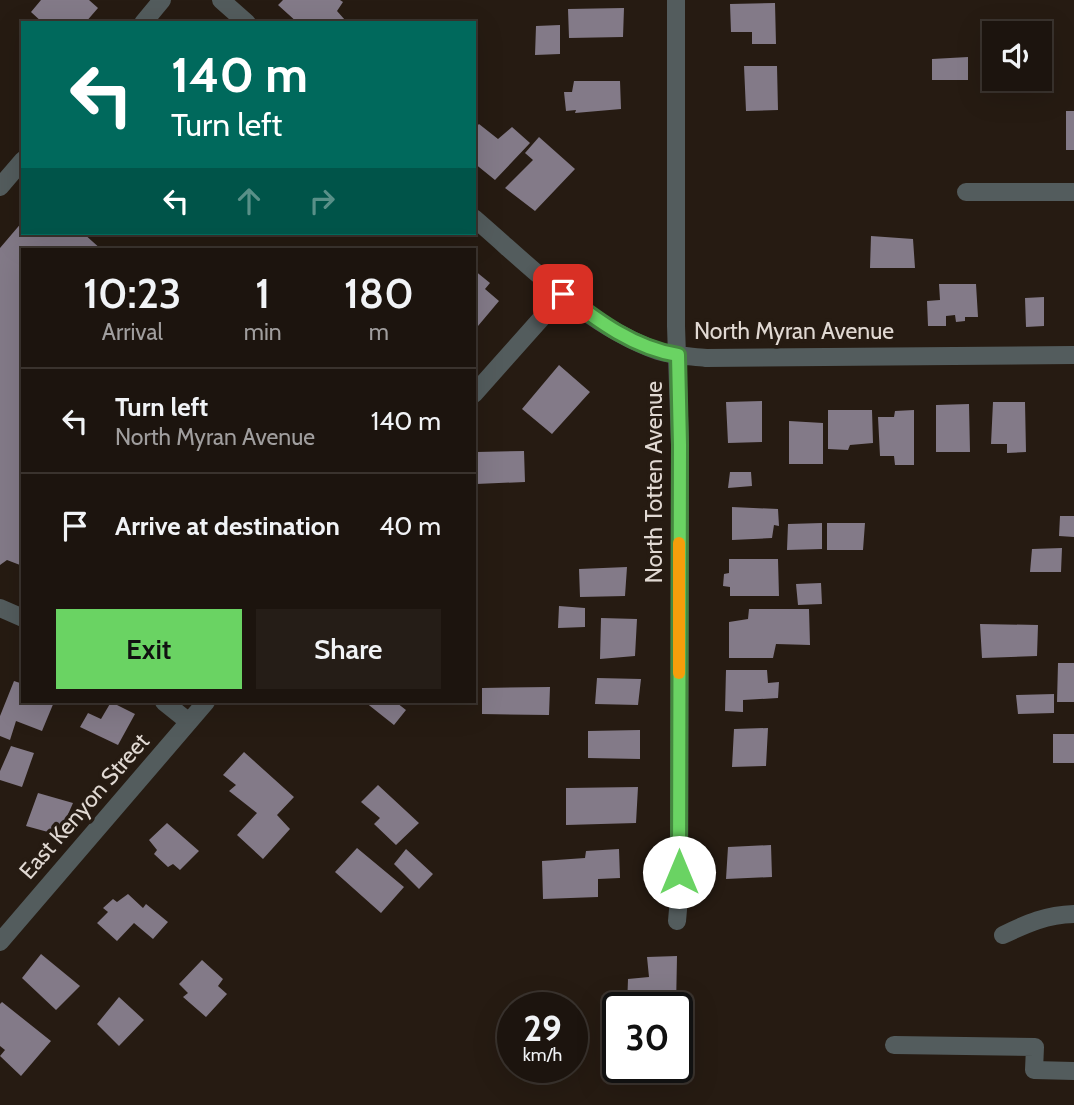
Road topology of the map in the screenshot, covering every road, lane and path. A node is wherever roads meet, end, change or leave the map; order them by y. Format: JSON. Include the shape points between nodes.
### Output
{"nodes":[{"id":1,"x":162,"y":0,"type":"edge"},
{"id":2,"x":221,"y":0,"type":"edge"},
{"id":3,"x":676,"y":0,"type":"edge"},
{"id":4,"x":145,"y":21,"type":"edge"},
{"id":5,"x":245,"y":21,"type":"edge"},
{"id":6,"x":21,"y":162,"type":"edge"},
{"id":7,"x":0,"y":187,"type":"edge"},
{"id":8,"x":966,"y":192,"type":"dead end"},
{"id":9,"x":1074,"y":192,"type":"edge"},
{"id":10,"x":476,"y":220,"type":"edge"},
{"id":11,"x":563,"y":294,"type":"junction"},
{"id":12,"x":678,"y":355,"type":"junction"},
{"id":13,"x":1074,"y":355,"type":"edge"},
{"id":14,"x":476,"y":392,"type":"edge"},
{"id":15,"x":0,"y":608,"type":"edge"},
{"id":16,"x":21,"y":617,"type":"edge"},
{"id":17,"x":165,"y":703,"type":"edge"},
{"id":18,"x":205,"y":703,"type":"edge"},
{"id":19,"x":188,"y":722,"type":"junction"},
{"id":20,"x":1074,"y":914,"type":"edge"},
{"id":21,"x":677,"y":921,"type":"dead end"},
{"id":22,"x":1003,"y":935,"type":"dead end"},
{"id":23,"x":0,"y":942,"type":"edge"},
{"id":24,"x":894,"y":1045,"type":"dead end"},
{"id":25,"x":1074,"y":1071,"type":"edge"}],
"edges":[{"from":1,"to":4,"type":"street"},
{"from":2,"to":5,"type":"street"},
{"from":3,"to":12,"type":"street","name":"North Totten Avenue"},
{"from":6,"to":7,"type":"street"},
{"from":8,"to":9,"type":"street"},
{"from":10,"to":11,"type":"street","name":"North Myran Avenue"},
{"from":11,"to":12,"type":"street","name":"North Myran Avenue","via":[[599,323],[640,344]]},
{"from":11,"to":14,"type":"street"},
{"from":12,"to":13,"type":"street","name":"North Myran Avenue"},
{"from":12,"to":21,"type":"street","name":"North Totten Avenue"},
{"from":15,"to":16,"type":"street"},
{"from":17,"to":19,"type":"street"},
{"from":18,"to":19,"type":"street","name":"East Kenyon Street"},
{"from":19,"to":23,"type":"street","name":"East Kenyon Street"},
{"from":20,"to":22,"type":"street","via":[[1032,921]]},
{"from":24,"to":25,"type":"street","via":[[1035,1047],[1034,1070]]}]}
